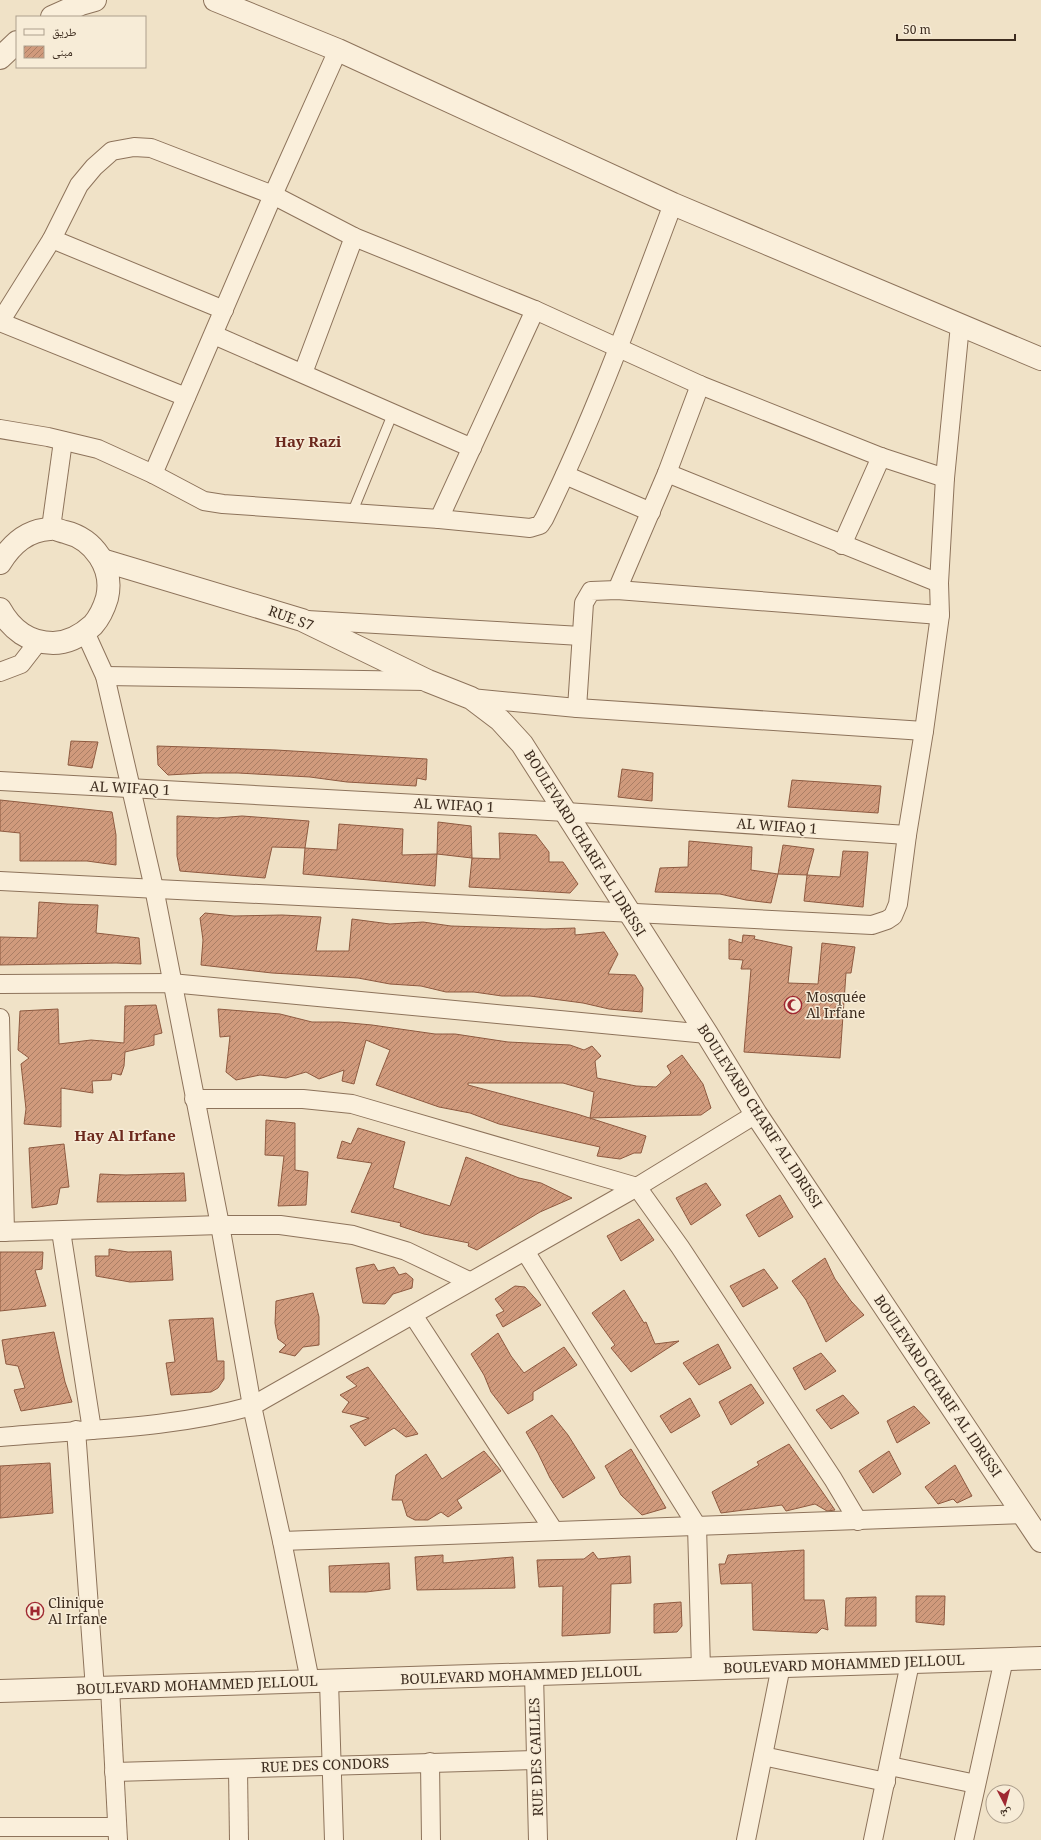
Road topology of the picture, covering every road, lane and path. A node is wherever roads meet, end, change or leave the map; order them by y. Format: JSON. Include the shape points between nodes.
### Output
{"nodes":[{"id":1,"x":95,"y":0,"type":"edge"},
{"id":2,"x":215,"y":0,"type":"edge"},
{"id":3,"x":54,"y":16,"type":"edge"},
{"id":4,"x":16,"y":43,"type":"edge"},
{"id":5,"x":338,"y":50,"type":"junction"},
{"id":6,"x":0,"y":58,"type":"edge"},
{"id":7,"x":273,"y":195,"type":"junction"},
{"id":8,"x":673,"y":204,"type":"junction"},
{"id":9,"x":354,"y":237,"type":"junction"},
{"id":10,"x":52,"y":239,"type":"junction"},
{"id":11,"x":224,"y":310,"type":"junction"},
{"id":12,"x":535,"y":310,"type":"junction"},
{"id":13,"x":0,"y":322,"type":"edge"},
{"id":14,"x":960,"y":325,"type":"junction"},
{"id":15,"x":214,"y":335,"type":"junction"},
{"id":16,"x":618,"y":348,"type":"junction"},
{"id":17,"x":1041,"y":359,"type":"edge"},
{"id":18,"x":303,"y":373,"type":"junction"},
{"id":19,"x":700,"y":385,"type":"junction"},
{"id":20,"x":186,"y":397,"type":"junction"},
{"id":21,"x":393,"y":413,"type":"junction"},
{"id":22,"x":0,"y":429,"type":"edge"},
{"id":23,"x":63,"y":441,"type":"junction"},
{"id":24,"x":472,"y":448,"type":"junction"},
{"id":25,"x":880,"y":457,"type":"junction"},
{"id":26,"x":667,"y":473,"type":"junction"},
{"id":27,"x":153,"y":474,"type":"junction"},
{"id":28,"x":565,"y":476,"type":"junction"},
{"id":29,"x":945,"y":478,"type":"junction"},
{"id":30,"x":651,"y":512,"type":"junction"},
{"id":31,"x":352,"y":513,"type":"junction"},
{"id":32,"x":439,"y":519,"type":"junction"},
{"id":33,"x":51,"y":528,"type":"junction"},
{"id":34,"x":842,"y":545,"type":"junction"},
{"id":35,"x":102,"y":560,"type":"junction"},
{"id":36,"x":0,"y":563,"type":"edge"},
{"id":37,"x":939,"y":583,"type":"junction"},
{"id":38,"x":616,"y":590,"type":"junction"},
{"id":39,"x":0,"y":609,"type":"edge"},
{"id":40,"x":940,"y":615,"type":"junction"},
{"id":41,"x":302,"y":620,"type":"junction"},
{"id":42,"x":85,"y":632,"type":"junction"},
{"id":43,"x":581,"y":636,"type":"junction"},
{"id":44,"x":38,"y":642,"type":"junction"},
{"id":45,"x":0,"y":672,"type":"edge"},
{"id":46,"x":105,"y":676,"type":"junction"},
{"id":47,"x":428,"y":681,"type":"junction"},
{"id":48,"x":471,"y":698,"type":"junction"},
{"id":49,"x":577,"y":708,"type":"junction"},
{"id":50,"x":924,"y":731,"type":"junction"},
{"id":51,"x":0,"y":781,"type":"edge"},
{"id":52,"x":132,"y":787,"type":"junction"},
{"id":53,"x":566,"y":812,"type":"junction"},
{"id":54,"x":907,"y":835,"type":"junction"},
{"id":55,"x":0,"y":881,"type":"edge"},
{"id":56,"x":154,"y":888,"type":"junction"},
{"id":57,"x":629,"y":912,"type":"junction"},
{"id":58,"x":171,"y":983,"type":"junction"},
{"id":59,"x":0,"y":984,"type":"edge"},
{"id":60,"x":0,"y":1018,"type":"edge"},
{"id":61,"x":707,"y":1034,"type":"junction"},
{"id":62,"x":194,"y":1098,"type":"junction"},
{"id":63,"x":756,"y":1114,"type":"junction"},
{"id":64,"x":637,"y":1187,"type":"junction"},
{"id":65,"x":220,"y":1225,"type":"junction"},
{"id":66,"x":61,"y":1231,"type":"junction"},
{"id":67,"x":2,"y":1232,"type":"edge"},
{"id":68,"x":525,"y":1251,"type":"junction"},
{"id":69,"x":469,"y":1281,"type":"junction"},
{"id":70,"x":413,"y":1315,"type":"junction"},
{"id":71,"x":252,"y":1406,"type":"junction"},
{"id":72,"x":84,"y":1430,"type":"junction"},
{"id":73,"x":0,"y":1437,"type":"edge"},
{"id":74,"x":1024,"y":1514,"type":"junction"},
{"id":75,"x":858,"y":1520,"type":"junction"},
{"id":76,"x":697,"y":1526,"type":"junction"},
{"id":77,"x":554,"y":1531,"type":"junction"},
{"id":78,"x":282,"y":1541,"type":"junction"},
{"id":79,"x":1041,"y":1541,"type":"edge"},
{"id":80,"x":1041,"y":1658,"type":"edge"},
{"id":81,"x":1004,"y":1659,"type":"junction"},
{"id":82,"x":910,"y":1663,"type":"junction"},
{"id":83,"x":781,"y":1666,"type":"junction"},
{"id":84,"x":701,"y":1669,"type":"junction"},
{"id":85,"x":534,"y":1674,"type":"junction"},
{"id":86,"x":319,"y":1681,"type":"junction"},
{"id":87,"x":102,"y":1688,"type":"junction"},
{"id":88,"x":0,"y":1691,"type":"edge"},
{"id":89,"x":763,"y":1756,"type":"junction"},
{"id":90,"x":535,"y":1760,"type":"junction"},
{"id":91,"x":430,"y":1762,"type":"junction"},
{"id":92,"x":333,"y":1765,"type":"junction"},
{"id":93,"x":238,"y":1768,"type":"junction"},
{"id":94,"x":114,"y":1772,"type":"junction"},
{"id":95,"x":888,"y":1774,"type":"junction"},
{"id":96,"x":976,"y":1784,"type":"junction"},
{"id":97,"x":0,"y":1827,"type":"edge"},
{"id":98,"x":117,"y":1833,"type":"edge"},
{"id":99,"x":239,"y":1840,"type":"edge"},
{"id":100,"x":334,"y":1840,"type":"edge"},
{"id":101,"x":431,"y":1840,"type":"edge"},
{"id":102,"x":538,"y":1840,"type":"edge"},
{"id":103,"x":746,"y":1840,"type":"edge"},
{"id":104,"x":874,"y":1840,"type":"edge"},
{"id":105,"x":964,"y":1840,"type":"edge"}],
"edges":[{"from":1,"to":3,"type":"street"},
{"from":2,"to":5,"type":"street"},
{"from":4,"to":6,"type":"street"},
{"from":5,"to":7,"type":"street"},
{"from":5,"to":8,"type":"street"},
{"from":7,"to":9,"type":"street"},
{"from":7,"to":10,"type":"street","via":[[151,148],[134,147],[112,151],[79,185]]},
{"from":7,"to":11,"type":"street"},
{"from":8,"to":14,"type":"street"},
{"from":8,"to":16,"type":"street"},
{"from":9,"to":12,"type":"street"},
{"from":9,"to":18,"type":"street"},
{"from":10,"to":11,"type":"street"},
{"from":10,"to":13,"type":"street"},
{"from":11,"to":15,"type":"street"},
{"from":12,"to":16,"type":"street"},
{"from":12,"to":24,"type":"street"},
{"from":13,"to":20,"type":"street"},
{"from":14,"to":17,"type":"street"},
{"from":14,"to":29,"type":"street"},
{"from":15,"to":18,"type":"street"},
{"from":15,"to":20,"type":"street"},
{"from":16,"to":19,"type":"street"},
{"from":16,"to":28,"type":"street"},
{"from":18,"to":21,"type":"street"},
{"from":19,"to":25,"type":"street"},
{"from":19,"to":26,"type":"street"},
{"from":20,"to":27,"type":"street"},
{"from":21,"to":24,"type":"street"},
{"from":21,"to":31,"type":"lane"},
{"from":22,"to":23,"type":"street"},
{"from":23,"to":27,"type":"street","via":[[98,449]]},
{"from":23,"to":33,"type":"street"},
{"from":24,"to":32,"type":"street"},
{"from":25,"to":29,"type":"street"},
{"from":25,"to":34,"type":"street"},
{"from":26,"to":30,"type":"street"},
{"from":26,"to":34,"type":"street"},
{"from":27,"to":31,"type":"street","via":[[204,501]]},
{"from":28,"to":30,"type":"street"},
{"from":28,"to":32,"type":"street","via":[[540,525],[530,528]]},
{"from":29,"to":37,"type":"street"},
{"from":30,"to":38,"type":"street"},
{"from":31,"to":32,"type":"street"},
{"from":33,"to":35,"type":"street","via":[[75,535],[91,545]]},
{"from":33,"to":36,"type":"street","via":[[22,538],[7,550]]},
{"from":34,"to":37,"type":"street"},
{"from":35,"to":41,"type":"street","name":"RUE S7"},
{"from":35,"to":42,"type":"street","via":[[108,575],[109,591],[105,607],[97,621]]},
{"from":37,"to":40,"type":"street"},
{"from":38,"to":40,"type":"street"},
{"from":38,"to":43,"type":"street","via":[[591,591],[584,603]]},
{"from":39,"to":44,"type":"street","via":[[6,621],[20,634]]},
{"from":40,"to":50,"type":"street"},
{"from":41,"to":43,"type":"street"},
{"from":41,"to":47,"type":"street","name":"RUE S7"},
{"from":42,"to":44,"type":"street","via":[[70,640]]},
{"from":42,"to":46,"type":"street"},
{"from":43,"to":49,"type":"street"},
{"from":44,"to":45,"type":"street","via":[[21,664]]},
{"from":46,"to":47,"type":"street"},
{"from":46,"to":52,"type":"street"},
{"from":47,"to":48,"type":"street","name":"RUE S7"},
{"from":48,"to":49,"type":"street"},
{"from":48,"to":53,"type":"street","name":"BOULEVARD CHARIF AL IDRISSI","via":[[500,720],[522,744]]},
{"from":49,"to":50,"type":"street"},
{"from":50,"to":54,"type":"street"},
{"from":51,"to":52,"type":"street","name":"AL WIFAQ 1"},
{"from":52,"to":53,"type":"street","name":"AL WIFAQ 1"},
{"from":52,"to":56,"type":"street"},
{"from":53,"to":54,"type":"street","name":"AL WIFAQ 1"},
{"from":53,"to":57,"type":"street","name":"BOULEVARD CHARIF AL IDRISSI"},
{"from":54,"to":57,"type":"street","via":[[898,904],[893,916],[887,920],[872,924]]},
{"from":55,"to":56,"type":"street"},
{"from":56,"to":57,"type":"street"},
{"from":56,"to":58,"type":"street"},
{"from":57,"to":61,"type":"street","name":"BOULEVARD CHARIF AL IDRISSI"},
{"from":58,"to":59,"type":"street"},
{"from":58,"to":61,"type":"street"},
{"from":58,"to":62,"type":"street"},
{"from":60,"to":67,"type":"street"},
{"from":61,"to":63,"type":"street","name":"BOULEVARD CHARIF AL IDRISSI"},
{"from":62,"to":64,"type":"street","via":[[303,1099],[352,1104]]},
{"from":62,"to":65,"type":"street"},
{"from":63,"to":64,"type":"street"},
{"from":63,"to":74,"type":"street","name":"BOULEVARD CHARIF AL IDRISSI"},
{"from":64,"to":68,"type":"street"},
{"from":64,"to":75,"type":"street","via":[[680,1247]]},
{"from":65,"to":66,"type":"street"},
{"from":65,"to":69,"type":"street","via":[[280,1225],[353,1235],[406,1251]]},
{"from":65,"to":71,"type":"street"},
{"from":66,"to":67,"type":"street"},
{"from":66,"to":72,"type":"street"},
{"from":68,"to":69,"type":"street"},
{"from":68,"to":76,"type":"street"},
{"from":69,"to":70,"type":"street"},
{"from":70,"to":71,"type":"street"},
{"from":70,"to":77,"type":"street"},
{"from":71,"to":72,"type":"street","via":[[165,1424]]},
{"from":71,"to":78,"type":"street"},
{"from":72,"to":73,"type":"street"},
{"from":72,"to":87,"type":"street"},
{"from":74,"to":75,"type":"street"},
{"from":74,"to":79,"type":"street","name":"BOULEVARD CHARIF AL IDRISSI"},
{"from":75,"to":76,"type":"street"},
{"from":76,"to":77,"type":"street"},
{"from":76,"to":84,"type":"street"},
{"from":77,"to":78,"type":"street"},
{"from":78,"to":86,"type":"street"},
{"from":80,"to":81,"type":"street","name":"BOULEVARD MOHAMMED JELLOUL"},
{"from":81,"to":82,"type":"street","name":"BOULEVARD MOHAMMED JELLOUL"},
{"from":81,"to":96,"type":"street"},
{"from":82,"to":83,"type":"street","name":"BOULEVARD MOHAMMED JELLOUL"},
{"from":82,"to":95,"type":"street"},
{"from":83,"to":84,"type":"street","name":"BOULEVARD MOHAMMED JELLOUL"},
{"from":83,"to":89,"type":"street"},
{"from":84,"to":85,"type":"street","name":"BOULEVARD MOHAMMED JELLOUL"},
{"from":85,"to":86,"type":"street","name":"BOULEVARD MOHAMMED JELLOUL"},
{"from":85,"to":90,"type":"street","name":"RUE DES CAILLES"},
{"from":86,"to":87,"type":"street","name":"BOULEVARD MOHAMMED JELLOUL"},
{"from":86,"to":92,"type":"street"},
{"from":87,"to":88,"type":"street","name":"BOULEVARD MOHAMMED JELLOUL"},
{"from":87,"to":94,"type":"street"},
{"from":89,"to":95,"type":"street"},
{"from":89,"to":103,"type":"street"},
{"from":90,"to":91,"type":"street","name":"RUE DES CONDORS"},
{"from":90,"to":102,"type":"street","name":"RUE DES CAILLES"},
{"from":91,"to":92,"type":"street","name":"RUE DES CONDORS"},
{"from":91,"to":101,"type":"street"},
{"from":92,"to":93,"type":"street","name":"RUE DES CONDORS"},
{"from":92,"to":100,"type":"street"},
{"from":93,"to":94,"type":"street","name":"RUE DES CONDORS"},
{"from":93,"to":99,"type":"street"},
{"from":94,"to":98,"type":"street"},
{"from":95,"to":96,"type":"street"},
{"from":95,"to":104,"type":"street"},
{"from":96,"to":105,"type":"street"},
{"from":97,"to":98,"type":"street"}]}
